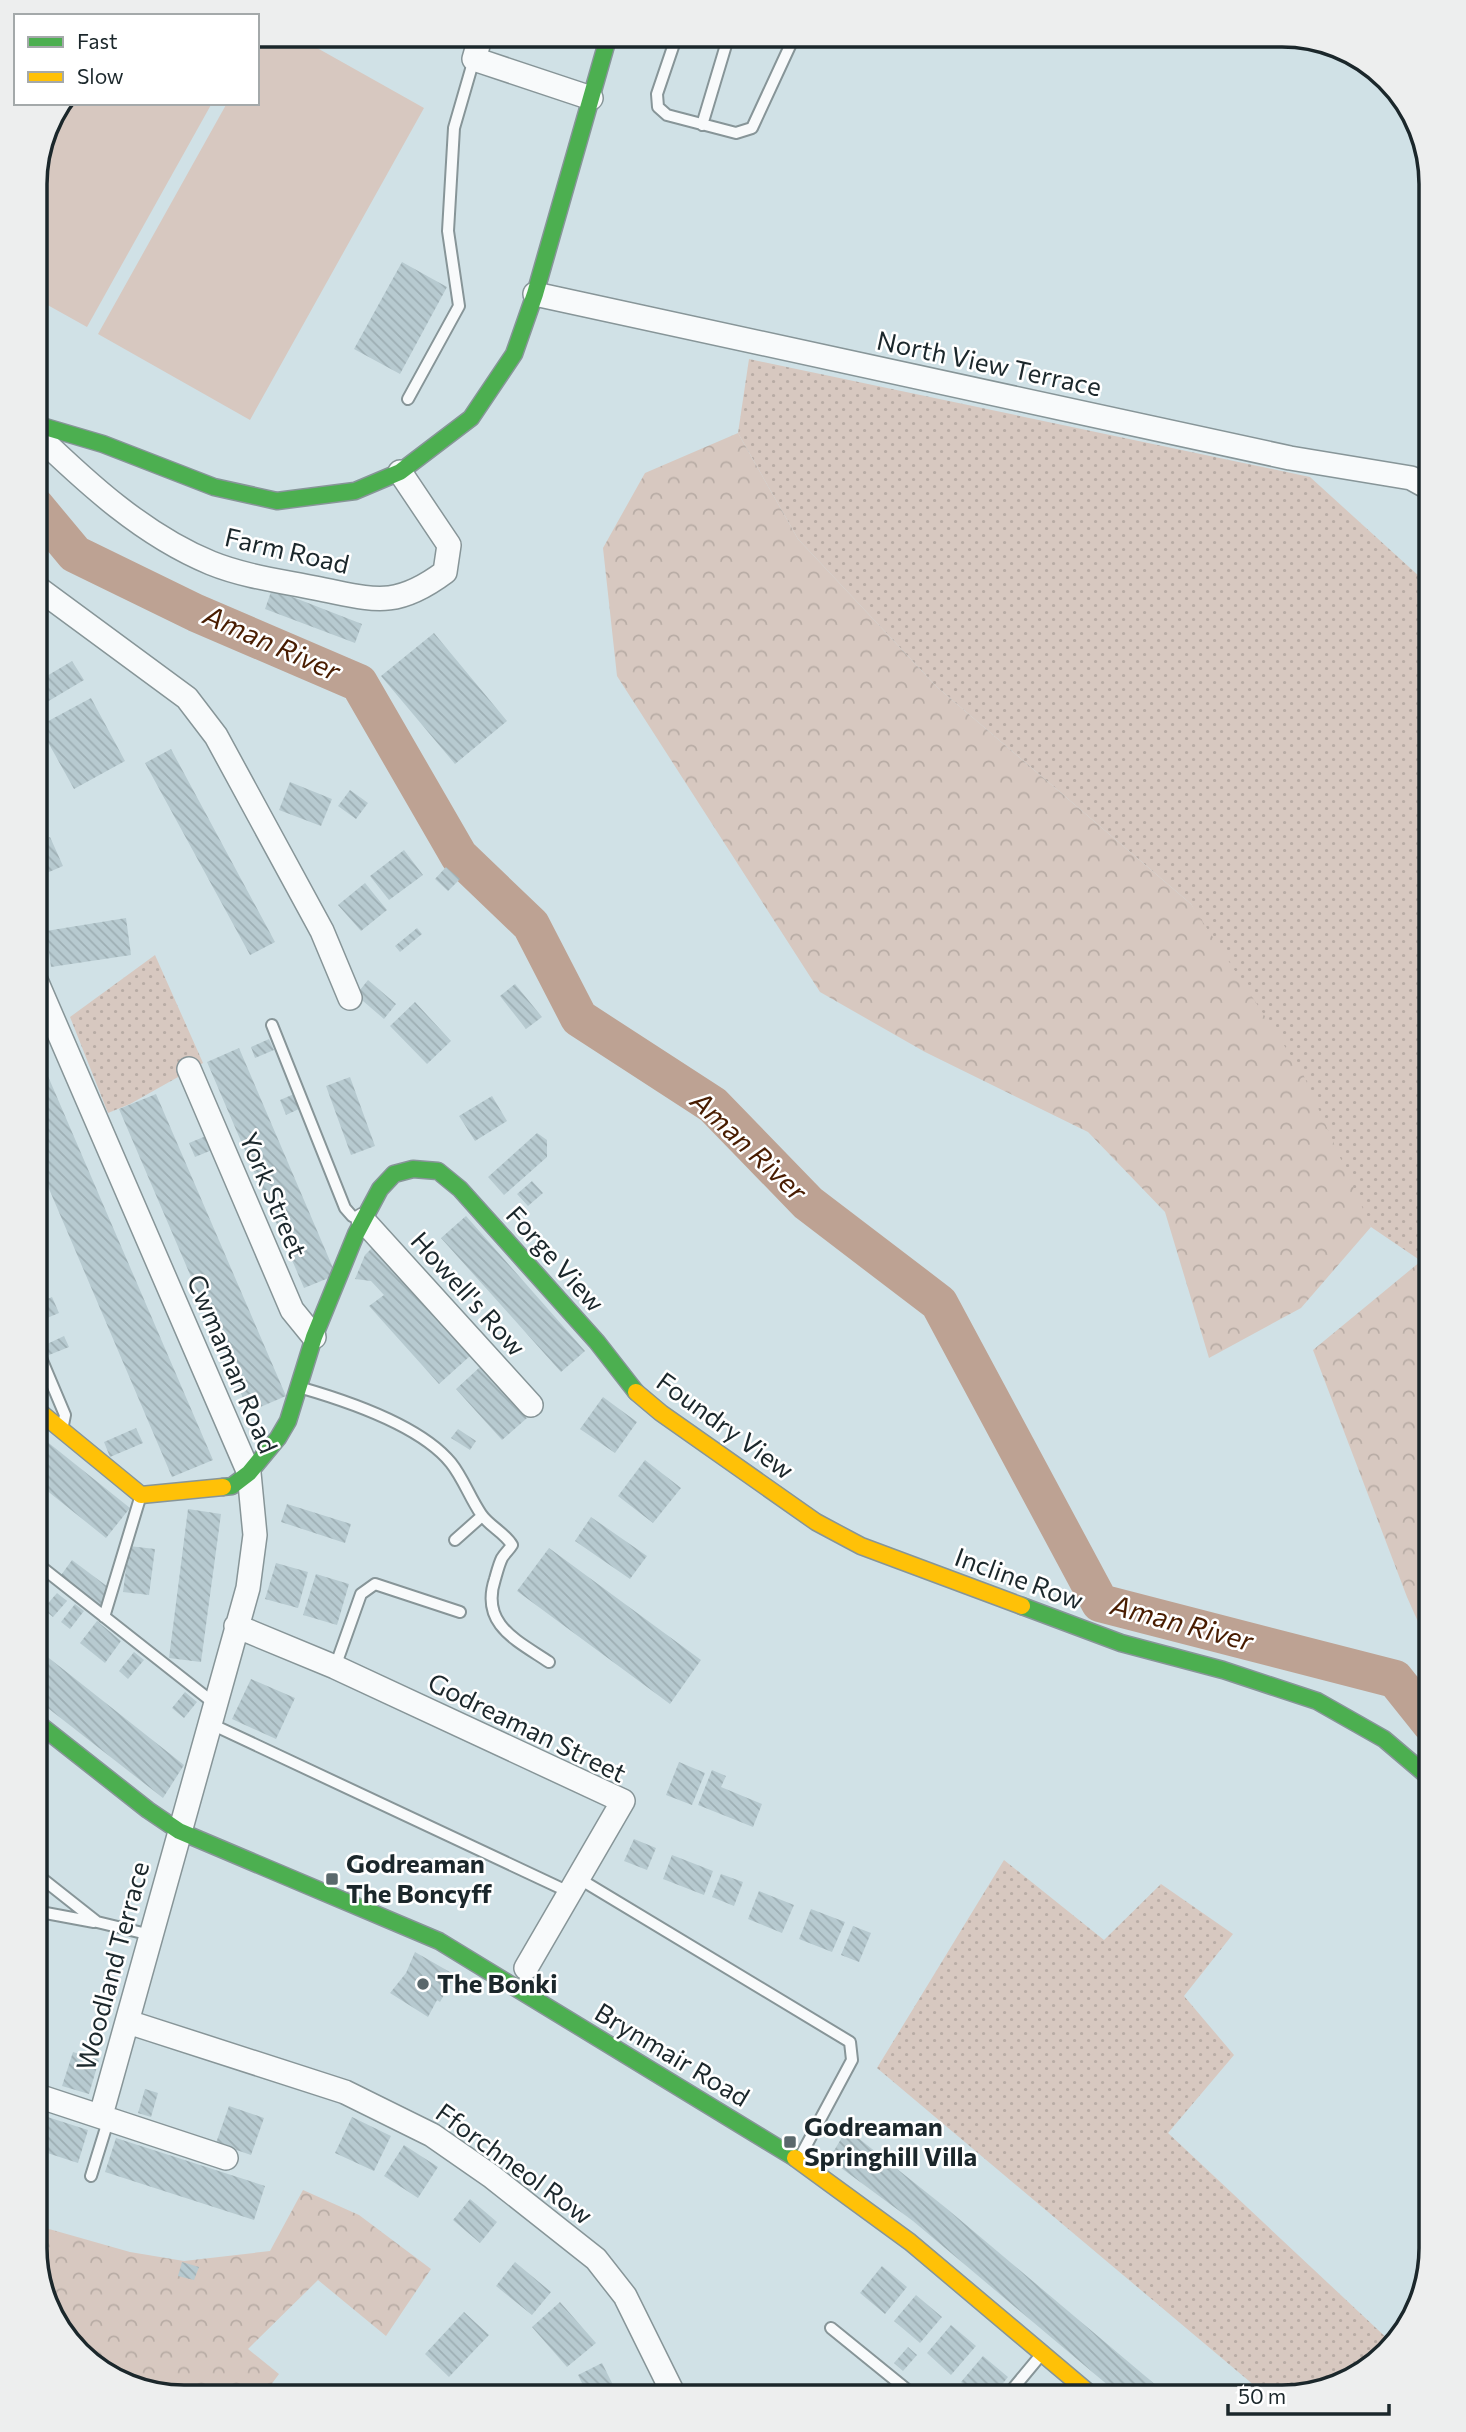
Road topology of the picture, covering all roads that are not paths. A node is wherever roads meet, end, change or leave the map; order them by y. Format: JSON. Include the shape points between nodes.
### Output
{"nodes":[{"id":1,"x":478,"y":47,"type":"edge"},
{"id":2,"x":606,"y":47,"type":"edge"},
{"id":3,"x":673,"y":47,"type":"edge"},
{"id":4,"x":725,"y":47,"type":"edge"},
{"id":5,"x":788,"y":48,"type":"edge"},
{"id":6,"x":474,"y":60,"type":"junction"},
{"id":7,"x":592,"y":98,"type":"junction"},
{"id":8,"x":702,"y":125,"type":"junction"},
{"id":9,"x":535,"y":294,"type":"junction"},
{"id":10,"x":408,"y":399,"type":"dead end"},
{"id":11,"x":48,"y":428,"type":"edge"},
{"id":12,"x":48,"y":445,"type":"edge"},
{"id":13,"x":400,"y":472,"type":"junction"},
{"id":14,"x":1419,"y":482,"type":"edge"},
{"id":15,"x":48,"y":595,"type":"edge"},
{"id":16,"x":350,"y":998,"type":"dead end"},
{"id":17,"x":48,"y":1025,"type":"edge"},
{"id":18,"x":272,"y":1025,"type":"dead end"},
{"id":19,"x":190,"y":1069,"type":"dead end"},
{"id":20,"x":363,"y":1220,"type":"junction"},
{"id":21,"x":314,"y":1337,"type":"junction"},
{"id":22,"x":611,"y":1364,"type":"joint"},
{"id":23,"x":47,"y":1373,"type":"edge"},
{"id":24,"x":299,"y":1387,"type":"junction"},
{"id":25,"x":531,"y":1405,"type":"dead end"},
{"id":26,"x":47,"y":1418,"type":"edge"},
{"id":27,"x":62,"y":1430,"type":"junction"},
{"id":28,"x":249,"y":1472,"type":"junction"},
{"id":29,"x":141,"y":1496,"type":"junction"},
{"id":30,"x":482,"y":1516,"type":"junction"},
{"id":31,"x":816,"y":1522,"type":"joint"},
{"id":32,"x":455,"y":1539,"type":"dead end"},
{"id":33,"x":47,"y":1572,"type":"edge"},
{"id":34,"x":460,"y":1612,"type":"dead end"},
{"id":35,"x":104,"y":1616,"type":"junction"},
{"id":36,"x":236,"y":1626,"type":"junction"},
{"id":37,"x":549,"y":1662,"type":"dead end"},
{"id":38,"x":335,"y":1667,"type":"junction"},
{"id":39,"x":212,"y":1714,"type":"junction"},
{"id":40,"x":47,"y":1731,"type":"edge"},
{"id":41,"x":1419,"y":1769,"type":"edge"},
{"id":42,"x":179,"y":1831,"type":"junction"},
{"id":43,"x":47,"y":1883,"type":"edge"},
{"id":44,"x":573,"y":1885,"type":"junction"},
{"id":45,"x":47,"y":1913,"type":"edge"},
{"id":46,"x":97,"y":1923,"type":"junction"},
{"id":47,"x":151,"y":1935,"type":"junction"},
{"id":48,"x":526,"y":1968,"type":"dead end"},
{"id":49,"x":128,"y":2022,"type":"junction"},
{"id":50,"x":47,"y":2099,"type":"edge"},
{"id":51,"x":105,"y":2117,"type":"junction"},
{"id":52,"x":226,"y":2158,"type":"dead end"},
{"id":53,"x":799,"y":2160,"type":"junction"},
{"id":54,"x":91,"y":2176,"type":"dead end"},
{"id":55,"x":831,"y":2328,"type":"dead end"},
{"id":56,"x":1042,"y":2353,"type":"junction"},
{"id":57,"x":670,"y":2384,"type":"edge"},
{"id":58,"x":901,"y":2385,"type":"edge"},
{"id":59,"x":1016,"y":2385,"type":"edge"},
{"id":60,"x":1080,"y":2385,"type":"edge"}],
"edges":[{"from":1,"to":6,"type":"street"},
{"from":2,"to":7,"type":"street"},
{"from":3,"to":8,"type":"lane","via":[[657,94],[658,107],[667,115]]},
{"from":4,"to":8,"type":"lane"},
{"from":5,"to":8,"type":"lane","via":[[752,128],[736,133]]},
{"from":6,"to":7,"type":"street"},
{"from":6,"to":10,"type":"lane","via":[[454,128],[452,154],[448,231],[459,306]]},
{"from":7,"to":9,"type":"street"},
{"from":9,"to":13,"type":"street","via":[[514,354],[471,418]]},
{"from":9,"to":14,"type":"street","name":"North View Terrace"},
{"from":11,"to":13,"type":"street","via":[[215,487],[277,501],[355,491]]},
{"from":12,"to":13,"type":"street","name":"Farm Road","via":[[91,487],[159,536],[211,563],[372,599],[422,589],[446,572],[449,545]]},
{"from":15,"to":16,"type":"street","via":[[187,698],[216,736],[322,931]]},
{"from":17,"to":28,"type":"street","name":"Cwmaman Road"},
{"from":18,"to":20,"type":"lane","via":[[345,1208]]},
{"from":19,"to":21,"type":"street","name":"York Street","via":[[292,1310]]},
{"from":20,"to":21,"type":"street"},
{"from":20,"to":22,"type":"street","name":"Forge View","via":[[394,1174],[412,1169],[438,1171],[460,1189],[597,1342]]},
{"from":20,"to":25,"type":"street","name":"Howell's Row"},
{"from":21,"to":24,"type":"street"},
{"from":22,"to":31,"type":"street","name":"Foundry View","via":[[661,1413]]},
{"from":23,"to":27,"type":"lane","via":[[65,1415]]},
{"from":24,"to":28,"type":"street","via":[[288,1421]]},
{"from":24,"to":30,"type":"lane","via":[[417,1434],[452,1464]]},
{"from":26,"to":27,"type":"street"},
{"from":27,"to":29,"type":"street"},
{"from":28,"to":29,"type":"street","via":[[232,1486]]},
{"from":28,"to":36,"type":"street","name":"Cwmaman Road","via":[[256,1535],[248,1588]]},
{"from":29,"to":35,"type":"lane"},
{"from":30,"to":32,"type":"lane"},
{"from":30,"to":37,"type":"lane","via":[[512,1545],[492,1587],[495,1619],[514,1639]]},
{"from":31,"to":41,"type":"street","name":"Incline Row","via":[[861,1546],[1121,1643],[1317,1701],[1384,1738]]},
{"from":33,"to":35,"type":"lane"},
{"from":34,"to":38,"type":"lane","via":[[375,1584],[361,1594]]},
{"from":35,"to":39,"type":"lane"},
{"from":36,"to":38,"type":"street","name":"Godreaman Street"},
{"from":36,"to":39,"type":"street","name":"Cwmaman Road"},
{"from":38,"to":44,"type":"street","name":"Godreaman Street","via":[[623,1801]]},
{"from":39,"to":42,"type":"street","name":"Cwmaman Road"},
{"from":39,"to":44,"type":"lane"},
{"from":40,"to":42,"type":"street","name":"Brynmair Road"},
{"from":42,"to":47,"type":"street","name":"Woodland Terrace"},
{"from":42,"to":53,"type":"street","name":"Brynmair Road","via":[[439,1941]]},
{"from":43,"to":46,"type":"lane"},
{"from":44,"to":48,"type":"street","name":"Godreaman Street"},
{"from":44,"to":53,"type":"lane","via":[[850,2042],[852,2060]]},
{"from":45,"to":46,"type":"lane"},
{"from":46,"to":47,"type":"lane"},
{"from":47,"to":49,"type":"street","name":"Woodland Terrace"},
{"from":49,"to":51,"type":"street","name":"Woodland Terrace"},
{"from":49,"to":57,"type":"street","name":"Fforchneol Row","via":[[345,2092],[442,2142],[597,2259],[625,2296]]},
{"from":50,"to":51,"type":"street","name":"Woodland Terrace"},
{"from":51,"to":52,"type":"street","name":"Woodland Terrace"},
{"from":51,"to":54,"type":"lane"},
{"from":53,"to":56,"type":"street","name":"Brynmair Road","via":[[911,2242]]},
{"from":55,"to":58,"type":"lane"},
{"from":56,"to":59,"type":"lane"},
{"from":56,"to":60,"type":"street","name":"Brynmair Road"}]}
